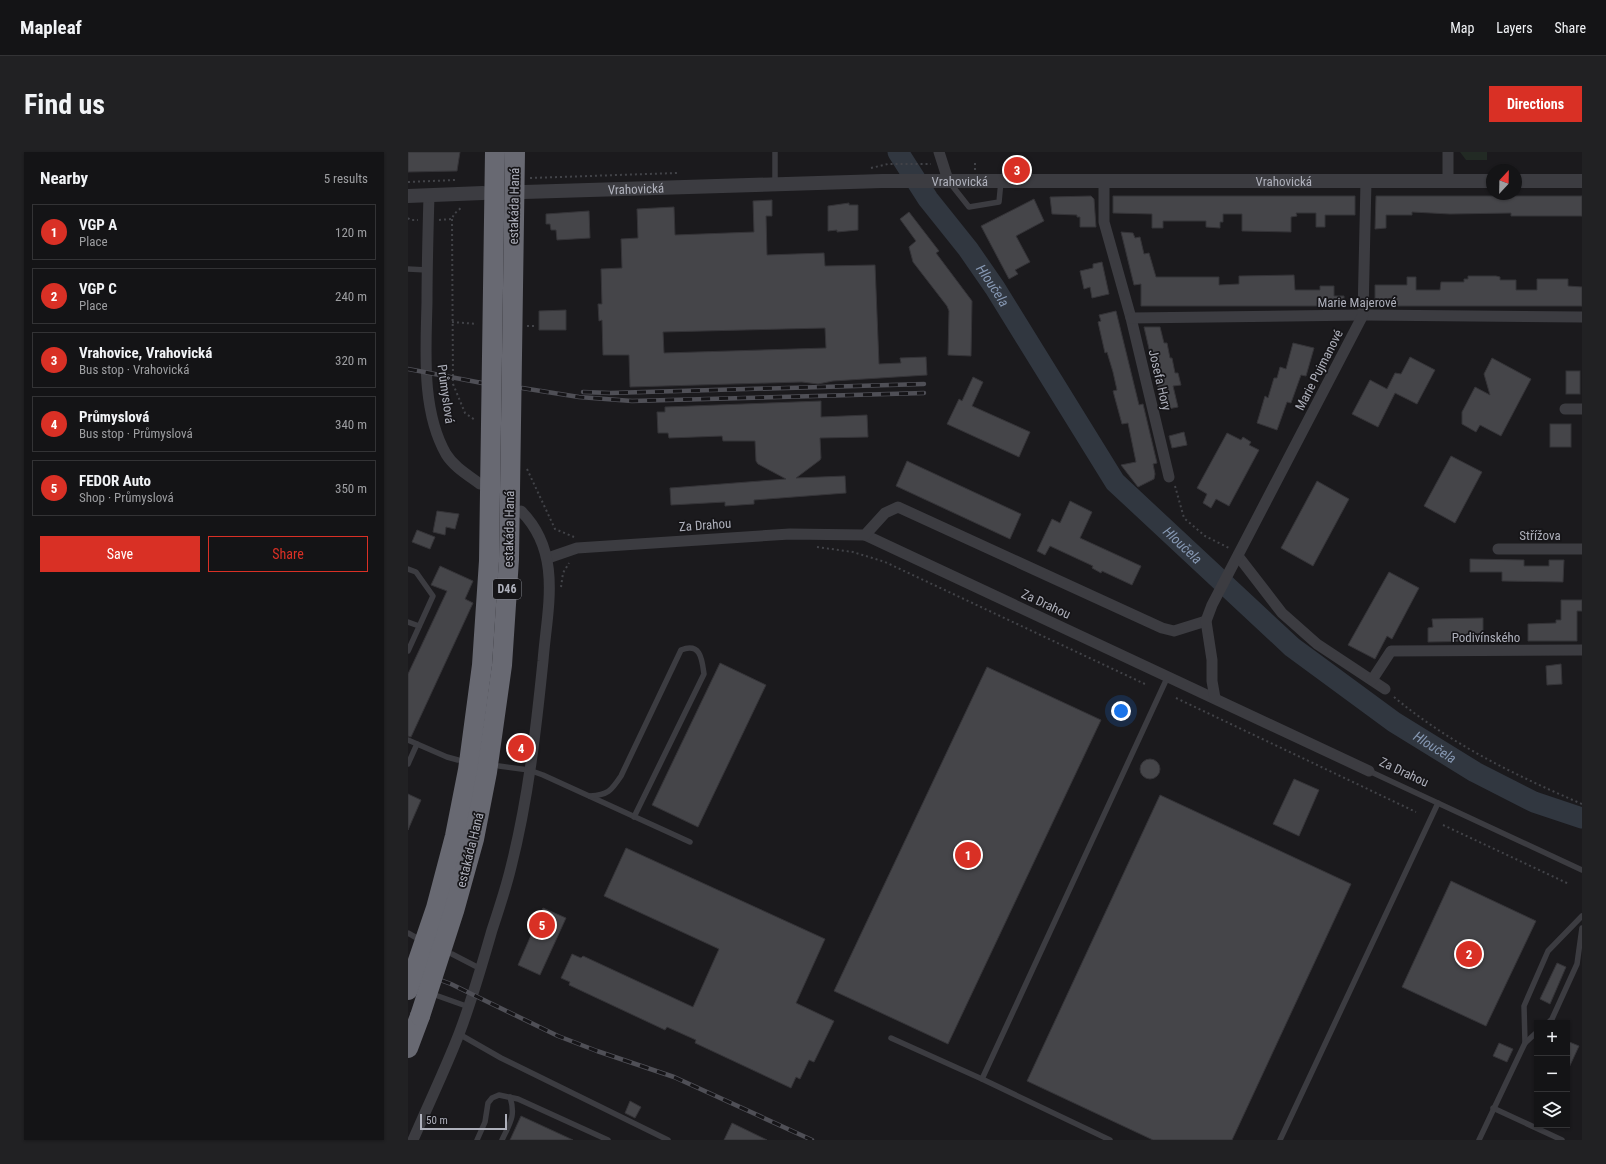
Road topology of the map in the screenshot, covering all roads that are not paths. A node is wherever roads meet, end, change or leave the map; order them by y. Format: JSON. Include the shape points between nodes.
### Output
{"nodes":[{"id":1,"x":494,"y":152,"type":"edge"},
{"id":2,"x":515,"y":152,"type":"edge"},
{"id":3,"x":775,"y":152,"type":"edge"},
{"id":4,"x":939,"y":152,"type":"edge"},
{"id":5,"x":1448,"y":152,"type":"edge"},
{"id":6,"x":948,"y":180,"type":"junction"},
{"id":7,"x":1001,"y":181,"type":"junction"},
{"id":8,"x":1104,"y":181,"type":"junction"},
{"id":9,"x":1366,"y":181,"type":"junction"},
{"id":10,"x":1448,"y":181,"type":"junction"},
{"id":11,"x":1486,"y":181,"type":"edge"},
{"id":12,"x":1522,"y":181,"type":"edge"},
{"id":13,"x":1582,"y":181,"type":"edge"},
{"id":14,"x":775,"y":184,"type":"junction"},
{"id":15,"x":524,"y":192,"type":"dead end"},
{"id":16,"x":482,"y":193,"type":"dead end"},
{"id":17,"x":429,"y":195,"type":"junction"},
{"id":18,"x":408,"y":196,"type":"edge"},
{"id":19,"x":408,"y":269,"type":"edge"},
{"id":20,"x":427,"y":270,"type":"junction"},
{"id":21,"x":1363,"y":315,"type":"junction"},
{"id":22,"x":1582,"y":317,"type":"edge"},
{"id":23,"x":1131,"y":318,"type":"junction"},
{"id":24,"x":1565,"y":409,"type":"dead end"},
{"id":25,"x":1582,"y":409,"type":"edge"},
{"id":26,"x":1169,"y":477,"type":"road end"},
{"id":27,"x":480,"y":484,"type":"dead end"},
{"id":28,"x":521,"y":511,"type":"dead end"},
{"id":29,"x":865,"y":535,"type":"junction"},
{"id":30,"x":1498,"y":549,"type":"dead end"},
{"id":31,"x":1582,"y":549,"type":"edge"},
{"id":32,"x":1239,"y":555,"type":"junction"},
{"id":33,"x":548,"y":558,"type":"junction"},
{"id":34,"x":408,"y":569,"type":"edge"},
{"id":35,"x":1206,"y":621,"type":"junction"},
{"id":36,"x":408,"y":622,"type":"edge"},
{"id":37,"x":419,"y":626,"type":"junction"},
{"id":38,"x":1582,"y":650,"type":"edge"},
{"id":39,"x":408,"y":651,"type":"edge"},
{"id":40,"x":1168,"y":676,"type":"junction"},
{"id":41,"x":1372,"y":680,"type":"junction"},
{"id":42,"x":1385,"y":689,"type":"road end"},
{"id":43,"x":1216,"y":698,"type":"junction"},
{"id":44,"x":408,"y":740,"type":"edge"},
{"id":45,"x":417,"y":744,"type":"junction"},
{"id":46,"x":458,"y":760,"type":"dead end"},
{"id":47,"x":408,"y":764,"type":"edge"},
{"id":48,"x":499,"y":766,"type":"dead end"},
{"id":49,"x":529,"y":770,"type":"junction"},
{"id":50,"x":1369,"y":771,"type":"joint"},
{"id":51,"x":590,"y":796,"type":"junction"},
{"id":52,"x":1438,"y":803,"type":"junction"},
{"id":53,"x":634,"y":817,"type":"junction"},
{"id":54,"x":690,"y":842,"type":"dead end"},
{"id":55,"x":1582,"y":870,"type":"edge"},
{"id":56,"x":1582,"y":916,"type":"edge"},
{"id":57,"x":1582,"y":928,"type":"edge"},
{"id":58,"x":408,"y":933,"type":"edge"},
{"id":59,"x":415,"y":937,"type":"dead end"},
{"id":60,"x":452,"y":954,"type":"dead end"},
{"id":61,"x":481,"y":968,"type":"junction"},
{"id":62,"x":408,"y":990,"type":"edge"},
{"id":63,"x":438,"y":996,"type":"dead end"},
{"id":64,"x":468,"y":1007,"type":"junction"},
{"id":65,"x":1551,"y":1020,"type":"edge"},
{"id":66,"x":458,"y":1034,"type":"junction"},
{"id":67,"x":1534,"y":1035,"type":"edge"},
{"id":68,"x":891,"y":1038,"type":"dead end"},
{"id":69,"x":1525,"y":1043,"type":"junction"},
{"id":70,"x":408,"y":1048,"type":"edge"},
{"id":71,"x":982,"y":1079,"type":"junction"},
{"id":72,"x":510,"y":1097,"type":"junction"},
{"id":73,"x":1494,"y":1108,"type":"junction"},
{"id":74,"x":413,"y":1140,"type":"edge"},
{"id":75,"x":477,"y":1140,"type":"edge"},
{"id":76,"x":502,"y":1140,"type":"edge"},
{"id":77,"x":608,"y":1140,"type":"edge"},
{"id":78,"x":668,"y":1140,"type":"edge"},
{"id":79,"x":1110,"y":1140,"type":"edge"},
{"id":80,"x":1280,"y":1140,"type":"edge"},
{"id":81,"x":1479,"y":1140,"type":"edge"},
{"id":82,"x":1562,"y":1140,"type":"edge"}],
"edges":[{"from":1,"to":62,"type":"highway","name":"estakáda Haná","number":"D46","bridge":true,"via":[[489,553],[482,665],[469,763],[455,836],[436,908]]},
{"from":2,"to":70,"type":"highway","name":"estakáda Haná","number":"D46","bridge":true,"via":[[509,543],[502,665],[487,772],[474,839],[454,912]]},
{"from":3,"to":14,"type":"lane"},
{"from":4,"to":6,"type":"street"},
{"from":5,"to":10,"type":"street"},
{"from":6,"to":7,"type":"street","name":"Vrahovická"},
{"from":6,"to":7,"type":"lane","via":[[969,207],[999,202]]},
{"from":6,"to":14,"type":"street","name":"Vrahovická"},
{"from":7,"to":8,"type":"street","name":"Vrahovická"},
{"from":8,"to":9,"type":"street","name":"Vrahovická"},
{"from":8,"to":23,"type":"street","name":"Josefa Hory","via":[[1104,222]]},
{"from":9,"to":10,"type":"street","name":"Vrahovická"},
{"from":9,"to":21,"type":"street","name":"Marie Pujmanové"},
{"from":10,"to":11,"type":"street","name":"Vrahovická"},
{"from":12,"to":13,"type":"street"},
{"from":14,"to":15,"type":"street","name":"Vrahovická"},
{"from":16,"to":17,"type":"street"},
{"from":17,"to":18,"type":"street"},
{"from":17,"to":20,"type":"street","name":"Průmyslová"},
{"from":19,"to":20,"type":"lane"},
{"from":20,"to":27,"type":"street","name":"Průmyslová","via":[[428,372],[436,430],[443,448],[453,463]]},
{"from":21,"to":22,"type":"street","name":"Marie Majerové"},
{"from":21,"to":23,"type":"street","name":"Marie Majerové"},
{"from":21,"to":32,"type":"street","name":"Marie Pujmanové"},
{"from":23,"to":26,"type":"street","name":"Josefa Hory"},
{"from":24,"to":25,"type":"street"},
{"from":28,"to":33,"type":"street","via":[[535,529]]},
{"from":29,"to":33,"type":"street","name":"Za Drahou","via":[[790,534],[577,548]]},
{"from":29,"to":35,"type":"street","name":"Za Drahou","via":[[885,513],[898,507],[1162,628],[1174,631]]},
{"from":29,"to":40,"type":"street","name":"Za Drahou"},
{"from":30,"to":31,"type":"street","name":"Střížova"},
{"from":32,"to":35,"type":"street","name":"Marie Pujmanové"},
{"from":32,"to":41,"type":"street","via":[[1282,613],[1317,644]]},
{"from":33,"to":49,"type":"street","via":[[550,579]]},
{"from":34,"to":37,"type":"lane","via":[[416,572],[432,596]]},
{"from":35,"to":43,"type":"street"},
{"from":36,"to":37,"type":"lane"},
{"from":37,"to":39,"type":"lane"},
{"from":38,"to":41,"type":"street","name":"Podivínského","via":[[1391,651]]},
{"from":40,"to":43,"type":"street","name":"Za Drahou"},
{"from":40,"to":71,"type":"lane"},
{"from":41,"to":42,"type":"street"},
{"from":43,"to":50,"type":"street","name":"Za Drahou","via":[[1236,710]]},
{"from":44,"to":45,"type":"lane"},
{"from":45,"to":46,"type":"lane"},
{"from":45,"to":47,"type":"lane"},
{"from":48,"to":49,"type":"lane"},
{"from":49,"to":51,"type":"lane"},
{"from":49,"to":61,"type":"street","via":[[511,867]]},
{"from":50,"to":52,"type":"lane","name":"Za Drahou"},
{"from":51,"to":53,"type":"lane"},
{"from":51,"to":53,"type":"lane","via":[[604,795],[613,789],[681,650],[688,647],[697,650],[702,658],[704,674]]},
{"from":52,"to":55,"type":"lane","name":"Za Drahou"},
{"from":52,"to":80,"type":"lane"},
{"from":53,"to":54,"type":"lane"},
{"from":56,"to":69,"type":"lane","via":[[1548,951],[1524,1006]]},
{"from":57,"to":65,"type":"lane","via":[[1577,964]]},
{"from":58,"to":59,"type":"lane"},
{"from":60,"to":61,"type":"lane"},
{"from":61,"to":64,"type":"street"},
{"from":63,"to":64,"type":"lane"},
{"from":64,"to":66,"type":"street"},
{"from":66,"to":74,"type":"street"},
{"from":66,"to":78,"type":"lane","via":[[501,1058]]},
{"from":67,"to":69,"type":"lane"},
{"from":68,"to":71,"type":"lane"},
{"from":69,"to":73,"type":"lane"},
{"from":71,"to":79,"type":"lane"},
{"from":72,"to":75,"type":"lane","via":[[499,1095],[489,1101],[485,1122]]},
{"from":72,"to":76,"type":"lane","via":[[514,1111]]},
{"from":72,"to":77,"type":"lane","via":[[534,1105]]},
{"from":73,"to":81,"type":"lane"},
{"from":73,"to":82,"type":"lane"}]}
